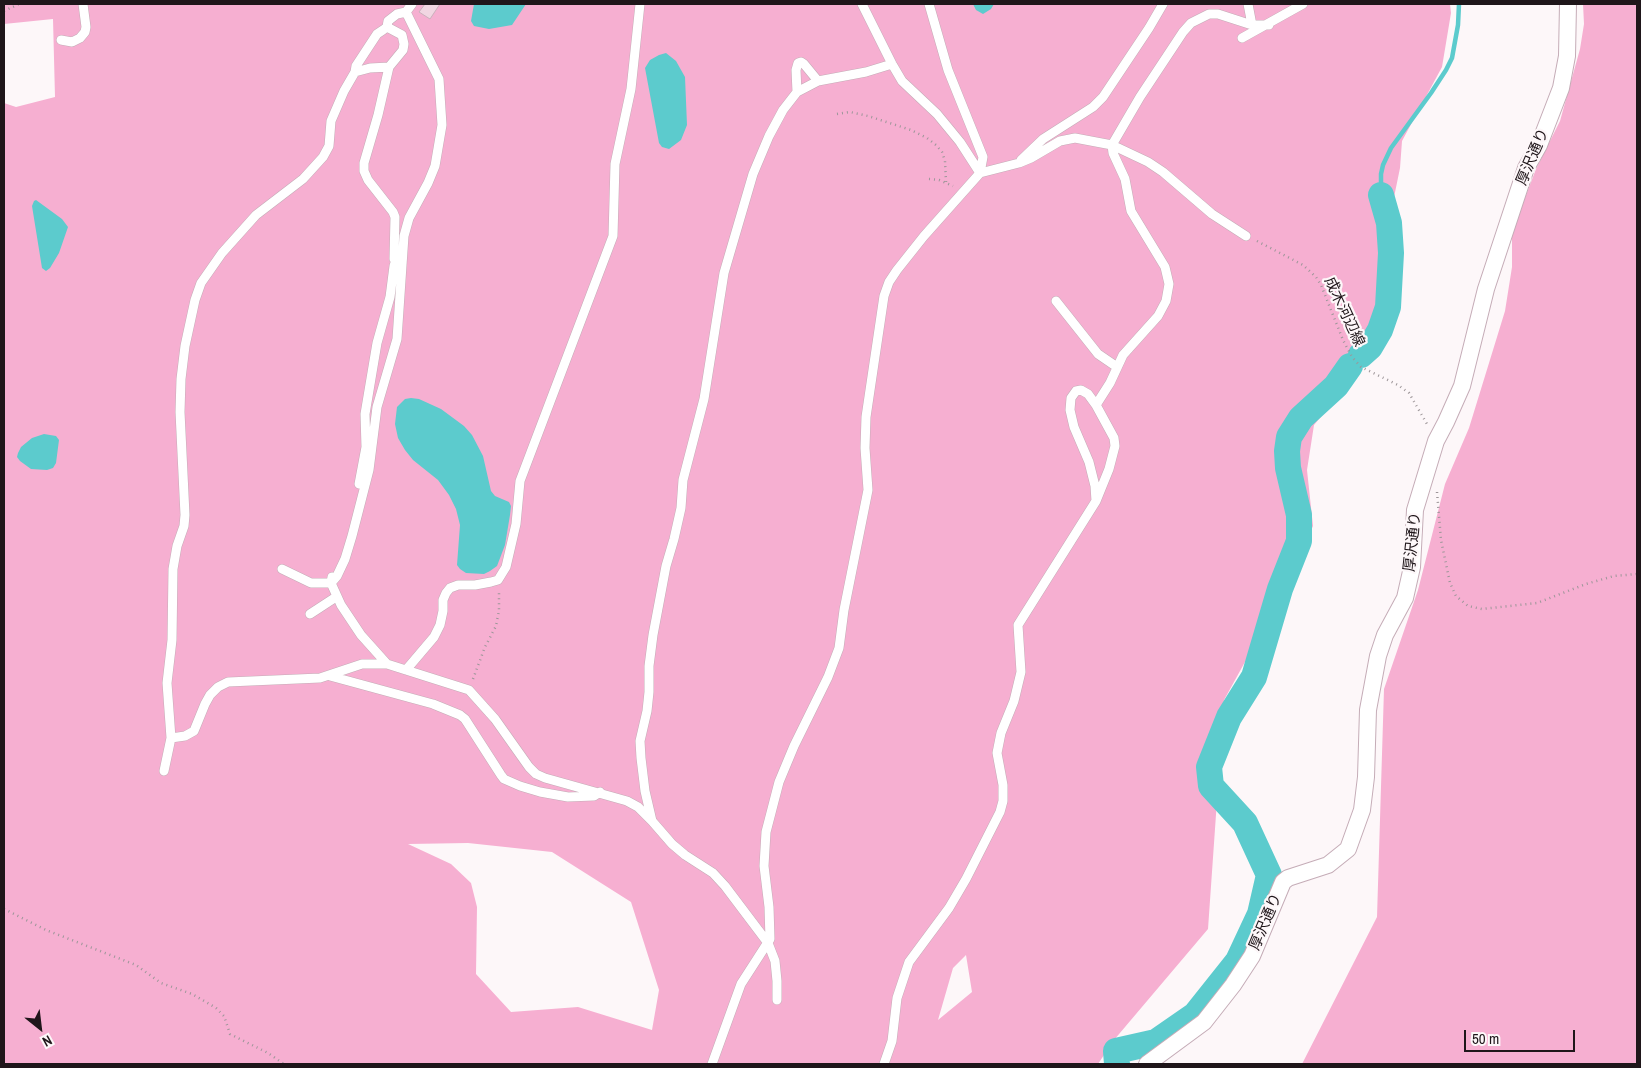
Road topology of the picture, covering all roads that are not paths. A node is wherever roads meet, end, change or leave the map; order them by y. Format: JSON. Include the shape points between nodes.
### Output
{"nodes":[{"id":1,"x":83,"y":4,"type":"edge"},
{"id":2,"x":412,"y":4,"type":"edge"},
{"id":3,"x":640,"y":4,"type":"edge"},
{"id":4,"x":862,"y":4,"type":"edge"},
{"id":5,"x":929,"y":4,"type":"edge"},
{"id":6,"x":1162,"y":4,"type":"edge"},
{"id":7,"x":1248,"y":4,"type":"edge"},
{"id":8,"x":1302,"y":4,"type":"edge"},
{"id":9,"x":1568,"y":4,"type":"edge"},
{"id":10,"x":406,"y":12,"type":"junction"},
{"id":11,"x":1269,"y":25,"type":"junction"},
{"id":12,"x":1252,"y":26,"type":"junction"},
{"id":13,"x":387,"y":27,"type":"junction"},
{"id":14,"x":1242,"y":38,"type":"dead end"},
{"id":15,"x":61,"y":40,"type":"dead end"},
{"id":16,"x":892,"y":64,"type":"junction"},
{"id":17,"x":389,"y":67,"type":"junction"},
{"id":18,"x":356,"y":72,"type":"junction"},
{"id":19,"x":818,"y":81,"type":"junction"},
{"id":20,"x":797,"y":92,"type":"junction"},
{"id":21,"x":1112,"y":145,"type":"junction"},
{"id":22,"x":1018,"y":163,"type":"junction"},
{"id":23,"x":980,"y":172,"type":"junction"},
{"id":24,"x":404,"y":236,"type":"junction"},
{"id":25,"x":1246,"y":236,"type":"road end"},
{"id":26,"x":394,"y":266,"type":"junction"},
{"id":27,"x":1056,"y":301,"type":"dead end"},
{"id":28,"x":1117,"y":367,"type":"junction"},
{"id":29,"x":1096,"y":405,"type":"junction"},
{"id":30,"x":1096,"y":501,"type":"junction"},
{"id":31,"x":282,"y":570,"type":"dead end"},
{"id":32,"x":331,"y":583,"type":"junction"},
{"id":33,"x":336,"y":597,"type":"junction"},
{"id":34,"x":310,"y":614,"type":"dead end"},
{"id":35,"x":387,"y":664,"type":"junction"},
{"id":36,"x":406,"y":670,"type":"junction"},
{"id":37,"x":330,"y":676,"type":"junction"},
{"id":38,"x":171,"y":738,"type":"junction"},
{"id":39,"x":164,"y":771,"type":"dead end"},
{"id":40,"x":600,"y":792,"type":"junction"},
{"id":41,"x":652,"y":821,"type":"junction"},
{"id":42,"x":768,"y":943,"type":"junction"},
{"id":43,"x":778,"y":1000,"type":"dead end"},
{"id":44,"x":712,"y":1064,"type":"edge"},
{"id":45,"x":884,"y":1064,"type":"edge"},
{"id":46,"x":1147,"y":1064,"type":"edge"}],
"edges":[{"from":1,"to":15,"type":"lane","via":[[85,32],[72,42]]},
{"from":2,"to":10,"type":"lane"},
{"from":3,"to":36,"type":"lane","via":[[631,89],[615,164],[613,236],[520,481],[516,524],[506,567],[498,580],[450,588],[443,600],[442,618],[434,637]]},
{"from":4,"to":16,"type":"lane"},
{"from":5,"to":23,"type":"lane","via":[[948,70],[982,157]]},
{"from":6,"to":22,"type":"lane","via":[[1103,97],[1043,139]]},
{"from":7,"to":12,"type":"lane"},
{"from":8,"to":11,"type":"lane"},
{"from":9,"to":46,"type":"street","name":"厚沢通り","via":[[1567,56],[1561,88],[1526,168],[1486,289],[1462,386],[1436,441],[1415,510],[1412,567],[1405,598],[1384,635],[1378,656],[1368,710],[1362,810],[1348,849],[1328,865],[1283,882],[1252,956],[1233,985],[1204,1022]]},
{"from":10,"to":13,"type":"lane","via":[[388,21]]},
{"from":10,"to":24,"type":"lane","via":[[439,79],[442,125],[435,166],[409,218]]},
{"from":11,"to":12,"type":"lane"},
{"from":11,"to":14,"type":"lane"},
{"from":12,"to":21,"type":"lane","via":[[1218,14],[1209,14],[1191,23],[1140,97]]},
{"from":13,"to":17,"type":"lane","via":[[402,35],[404,44]]},
{"from":13,"to":18,"type":"lane","via":[[377,34],[356,66]]},
{"from":16,"to":19,"type":"lane"},
{"from":16,"to":23,"type":"lane","via":[[902,81],[938,114]]},
{"from":17,"to":18,"type":"lane"},
{"from":17,"to":26,"type":"lane","via":[[364,171],[395,217]]},
{"from":18,"to":38,"type":"lane","via":[[330,121],[329,146],[323,157],[303,179],[256,215],[222,252],[201,283],[191,314],[181,380],[185,515],[175,552],[172,580],[173,622],[167,683]]},
{"from":19,"to":20,"type":"lane"},
{"from":19,"to":20,"type":"lane","via":[[804,64],[798,63]]},
{"from":20,"to":41,"type":"lane","via":[[769,136],[753,174],[724,273],[704,399],[683,480],[681,508],[666,566],[651,650],[640,758]]},
{"from":21,"to":22,"type":"lane","via":[[1075,138],[1060,141]]},
{"from":21,"to":25,"type":"lane","via":[[1163,172],[1212,214]]},
{"from":21,"to":28,"type":"lane","via":[[1126,179],[1131,211],[1165,267],[1169,284],[1166,301],[1158,316],[1123,355]]},
{"from":22,"to":23,"type":"lane"},
{"from":23,"to":42,"type":"lane","via":[[897,270],[884,296],[866,417],[868,490],[839,648],[783,773],[766,832],[764,866],[771,931]]},
{"from":24,"to":26,"type":"lane"},
{"from":24,"to":32,"type":"lane","via":[[397,339],[377,407],[369,470],[357,520],[345,559]]},
{"from":26,"to":32,"type":"lane","via":[[365,414],[363,466],[352,518]]},
{"from":27,"to":28,"type":"lane","via":[[1098,354]]},
{"from":28,"to":29,"type":"lane"},
{"from":29,"to":30,"type":"lane","via":[[1115,446]]},
{"from":29,"to":30,"type":"lane","via":[[1081,390],[1070,398],[1074,427],[1089,462]]},
{"from":30,"to":45,"type":"lane","via":[[1018,625],[1021,672],[997,753],[1003,785],[1000,812],[958,894],[909,962],[897,998],[892,1041]]},
{"from":31,"to":32,"type":"lane","via":[[311,583]]},
{"from":32,"to":33,"type":"lane"},
{"from":33,"to":34,"type":"lane"},
{"from":33,"to":35,"type":"lane"},
{"from":35,"to":36,"type":"lane"},
{"from":35,"to":37,"type":"lane","via":[[362,664]]},
{"from":36,"to":40,"type":"lane","via":[[469,690],[536,774]]},
{"from":37,"to":38,"type":"lane","via":[[228,682],[210,695],[194,731]]},
{"from":37,"to":40,"type":"lane","via":[[433,704],[460,715],[501,775],[509,781],[540,792],[568,797],[594,796]]},
{"from":38,"to":39,"type":"lane"},
{"from":40,"to":41,"type":"lane","via":[[638,807]]},
{"from":41,"to":42,"type":"lane","via":[[685,855],[714,873]]},
{"from":42,"to":43,"type":"lane","via":[[775,961]]},
{"from":42,"to":44,"type":"lane","via":[[741,984]]}]}
